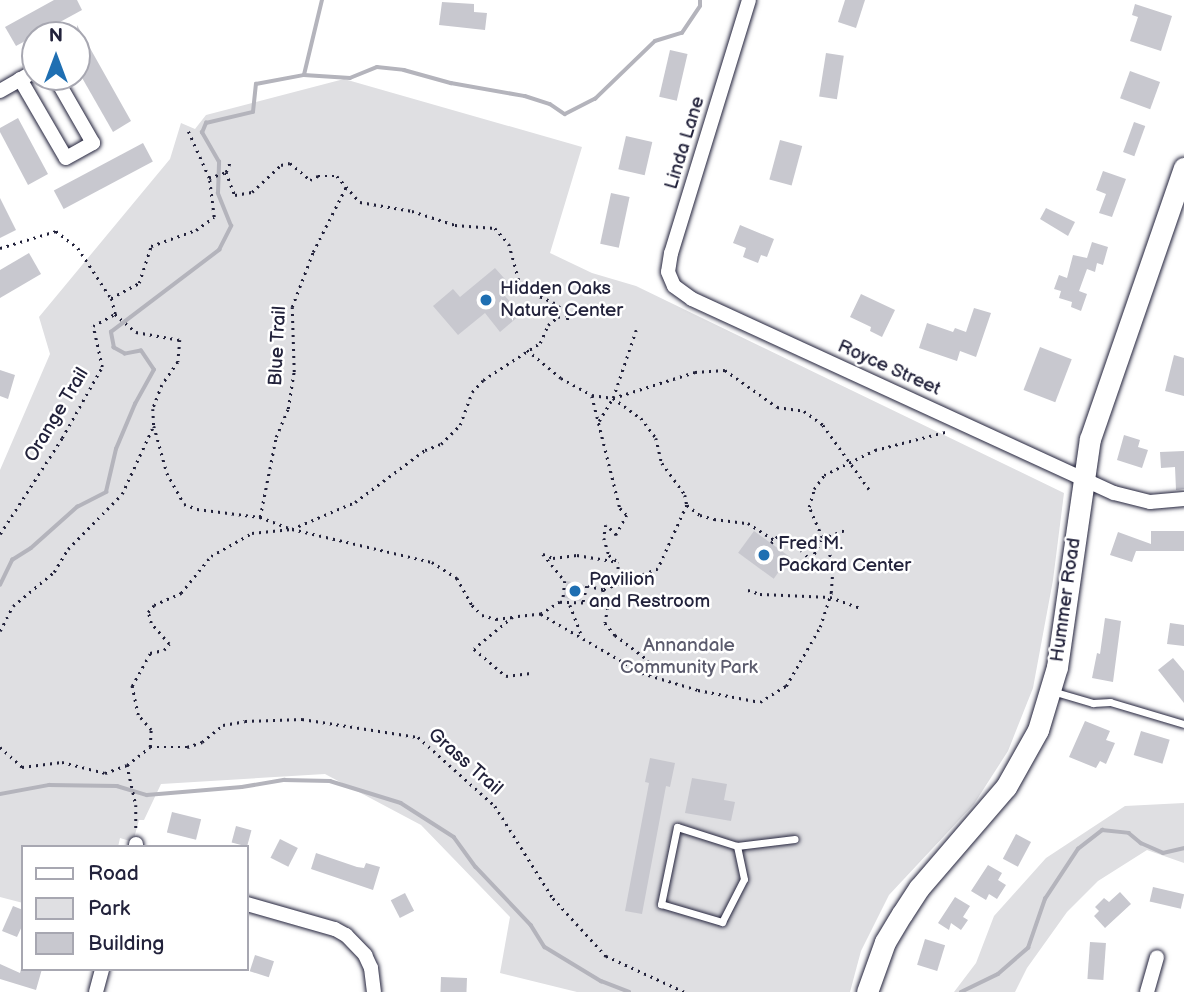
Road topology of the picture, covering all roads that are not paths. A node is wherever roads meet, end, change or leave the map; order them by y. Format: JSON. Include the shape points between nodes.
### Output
{"nodes":[{"id":1,"x":749,"y":0,"type":"edge"},
{"id":2,"x":20,"y":79,"type":"edge"},
{"id":3,"x":0,"y":91,"type":"edge"},
{"id":4,"x":27,"y":91,"type":"edge"},
{"id":5,"x":63,"y":91,"type":"edge"},
{"id":6,"x":1184,"y":168,"type":"edge"},
{"id":7,"x":681,"y":294,"type":"joint"},
{"id":8,"x":1083,"y":477,"type":"junction"},
{"id":9,"x":1184,"y":499,"type":"edge"},
{"id":10,"x":1051,"y":691,"type":"junction"},
{"id":11,"x":1184,"y":724,"type":"edge"},
{"id":12,"x":795,"y":839,"type":"dead end"},
{"id":13,"x":737,"y":846,"type":"junction"},
{"id":14,"x":248,"y":904,"type":"edge"},
{"id":15,"x":1157,"y":957,"type":"dead end"},
{"id":16,"x":101,"y":971,"type":"edge"},
{"id":17,"x":96,"y":992,"type":"edge"},
{"id":18,"x":374,"y":992,"type":"edge"},
{"id":19,"x":867,"y":992,"type":"edge"},
{"id":20,"x":1147,"y":992,"type":"edge"}],
"edges":[{"from":1,"to":7,"type":"street","name":"Linda Lane","via":[[671,253],[670,280]]},
{"from":2,"to":3,"type":"street"},
{"from":4,"to":5,"type":"street","via":[[66,158],[93,144]]},
{"from":6,"to":8,"type":"main road","name":"Hummer Road","via":[[1100,401]]},
{"from":7,"to":8,"type":"street","name":"Royce Street"},
{"from":8,"to":9,"type":"street","name":"Royce Street","via":[[1140,501]]},
{"from":8,"to":10,"type":"main road","name":"Hummer Road"},
{"from":10,"to":11,"type":"lane","via":[[1110,702]]},
{"from":10,"to":19,"type":"main road","name":"Hummer Road","via":[[1024,758],[981,818],[907,905],[886,942]]},
{"from":12,"to":13,"type":"lane"},
{"from":13,"to":13,"type":"lane","via":[[744,879],[722,922],[661,904],[677,827]]},
{"from":14,"to":18,"type":"street","via":[[346,935],[365,955]]},
{"from":15,"to":20,"type":"street"},
{"from":16,"to":17,"type":"street"}]}
